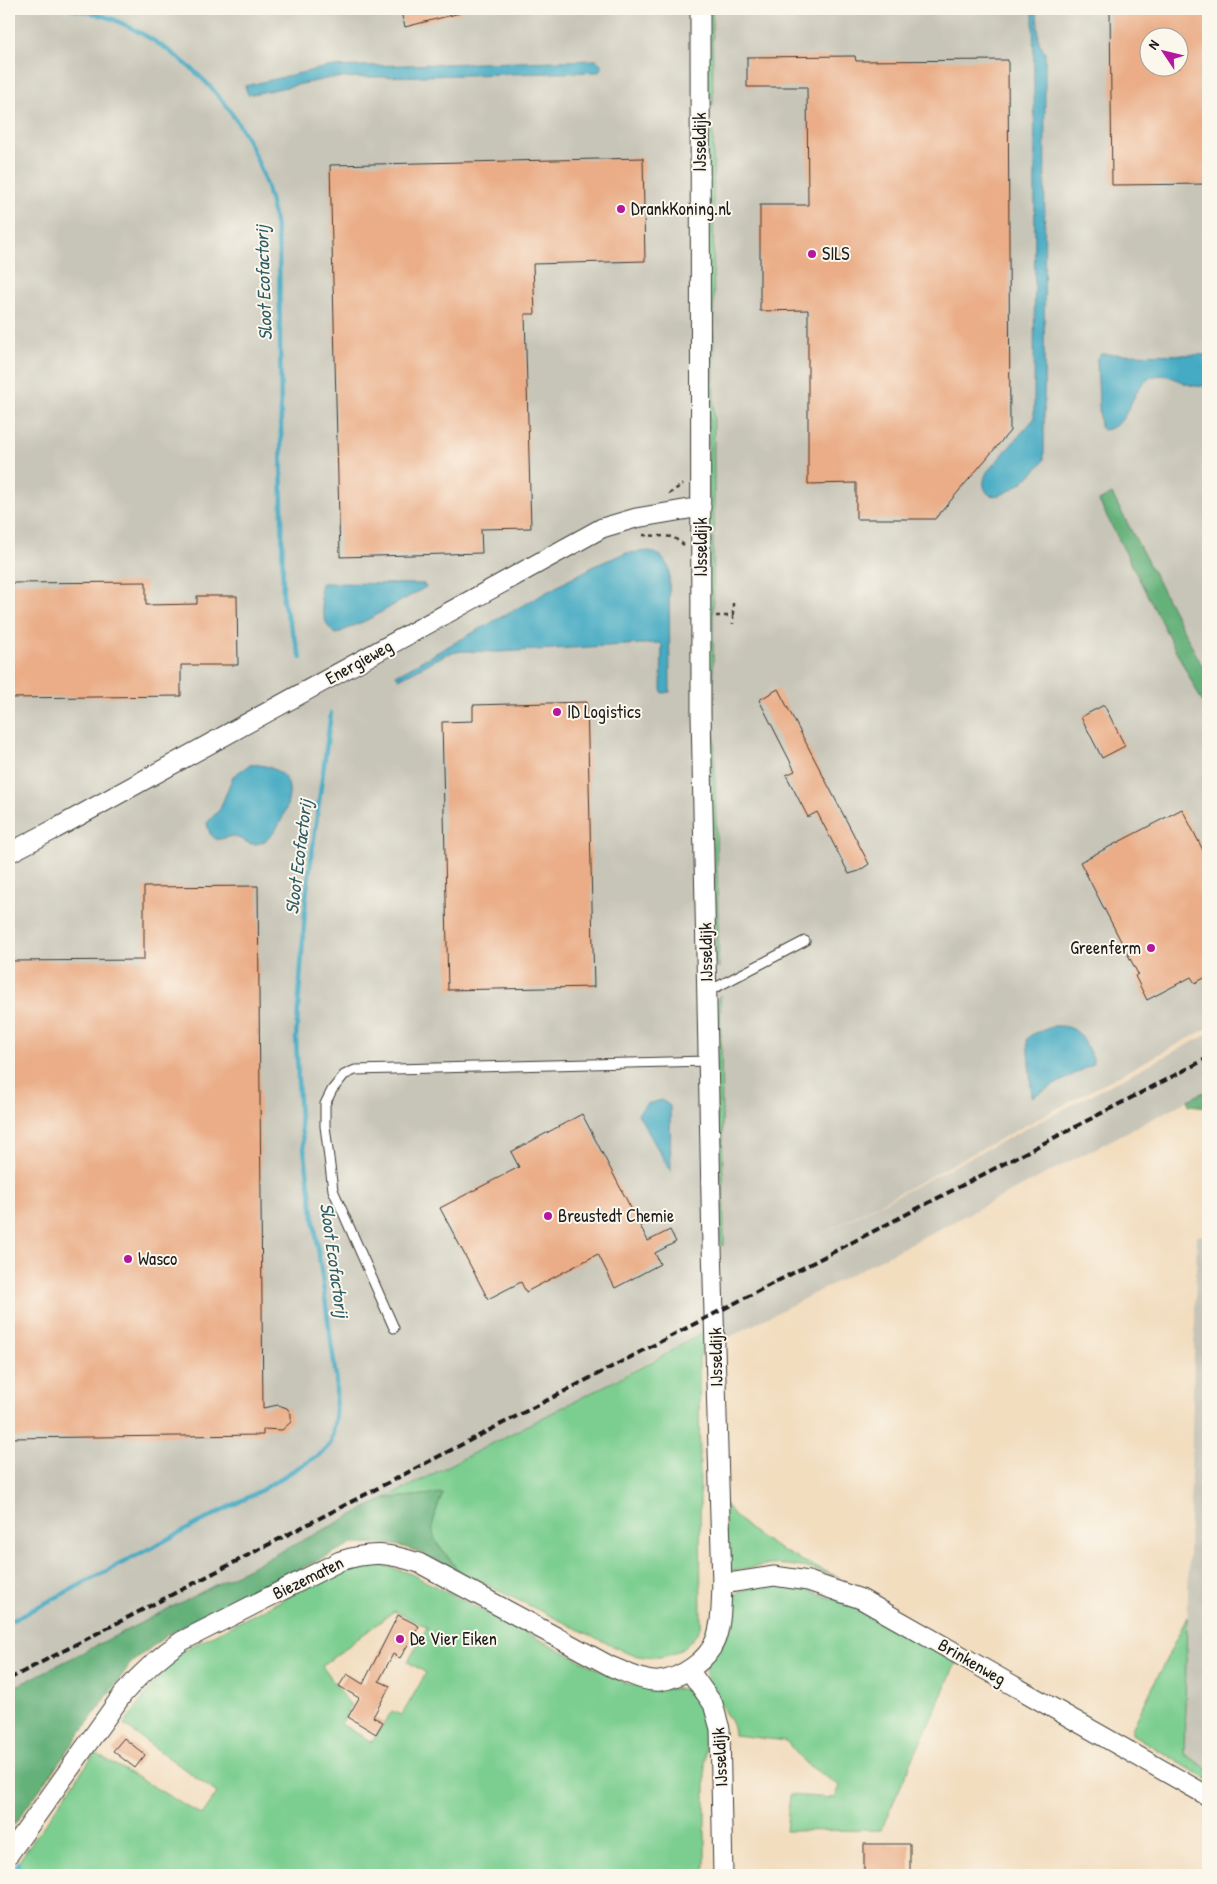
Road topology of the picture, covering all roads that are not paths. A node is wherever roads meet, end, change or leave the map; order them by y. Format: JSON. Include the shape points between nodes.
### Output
{"nodes":[{"id":1,"x":700,"y":9,"type":"edge"},
{"id":2,"x":701,"y":507,"type":"junction"},
{"id":3,"x":18,"y":846,"type":"edge"},
{"id":4,"x":9,"y":852,"type":"edge"},
{"id":5,"x":805,"y":941,"type":"dead end"},
{"id":6,"x":707,"y":992,"type":"junction"},
{"id":7,"x":708,"y":1061,"type":"junction"},
{"id":8,"x":394,"y":1328,"type":"dead end"},
{"id":9,"x":722,"y":1584,"type":"junction"},
{"id":10,"x":689,"y":1670,"type":"junction"},
{"id":11,"x":1208,"y":1796,"type":"edge"},
{"id":12,"x":9,"y":1854,"type":"edge"},
{"id":13,"x":723,"y":1875,"type":"edge"}],
"edges":[{"from":1,"to":2,"type":"street","name":"IJsseldijk"},
{"from":2,"to":3,"type":"street","name":"Energieweg","via":[[636,518],[602,528]]},
{"from":2,"to":6,"type":"street","name":"IJsseldijk"},
{"from":3,"to":4,"type":"street","name":"Energieweg"},
{"from":5,"to":6,"type":"lane"},
{"from":6,"to":7,"type":"street","name":"IJsseldijk"},
{"from":7,"to":8,"type":"lane","via":[[355,1070],[344,1075],[325,1104],[324,1126],[333,1190]]},
{"from":7,"to":9,"type":"street","name":"IJsseldijk"},
{"from":9,"to":10,"type":"street","name":"IJsseldijk","via":[[715,1641],[707,1654]]},
{"from":9,"to":11,"type":"street","name":"Brinkenweg","via":[[774,1576],[808,1581],[861,1599]]},
{"from":10,"to":12,"type":"street","name":"Biezematen","via":[[660,1681],[639,1678],[612,1667],[419,1563],[391,1554],[359,1555],[340,1561],[196,1633],[164,1653],[123,1694]]},
{"from":10,"to":13,"type":"street","name":"IJsseldijk","via":[[713,1704],[720,1729]]}]}
